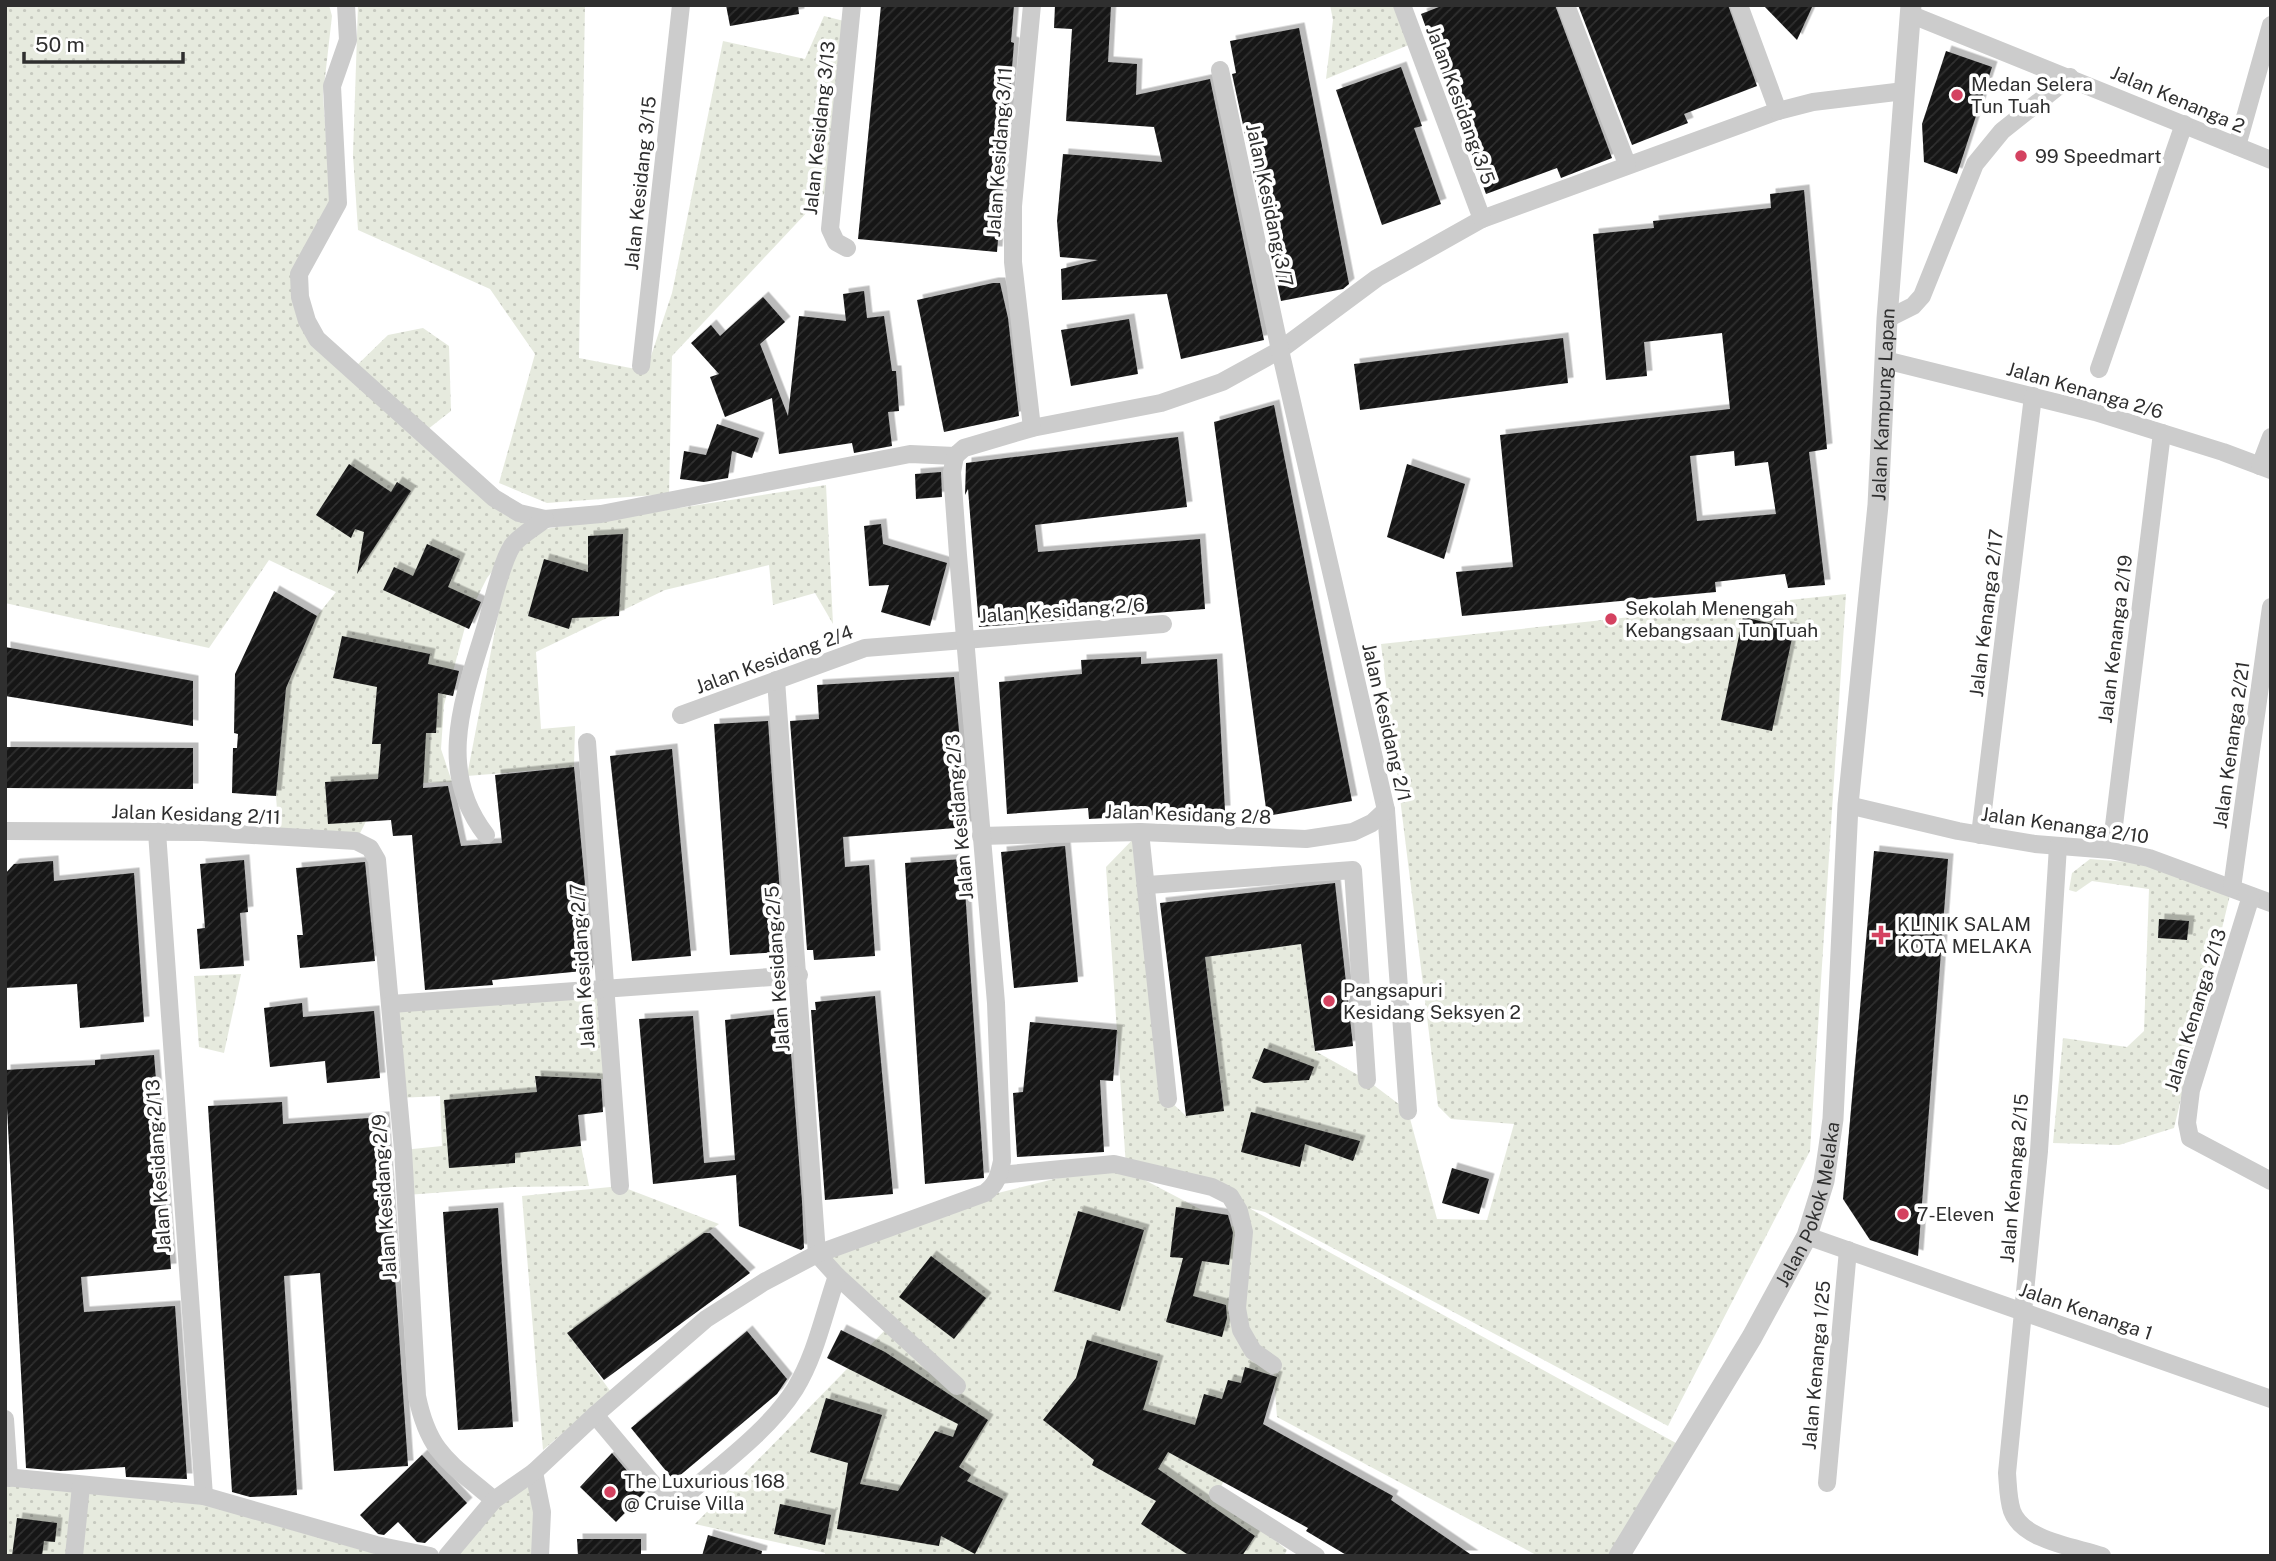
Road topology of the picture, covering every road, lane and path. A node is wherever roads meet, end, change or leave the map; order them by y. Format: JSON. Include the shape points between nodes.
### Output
{"nodes":[{"id":1,"x":346,"y":5,"type":"edge"},
{"id":2,"x":681,"y":5,"type":"edge"},
{"id":3,"x":852,"y":5,"type":"edge"},
{"id":4,"x":1032,"y":5,"type":"edge"},
{"id":5,"x":1402,"y":5,"type":"edge"},
{"id":6,"x":1566,"y":5,"type":"edge"},
{"id":7,"x":1739,"y":5,"type":"edge"},
{"id":8,"x":1912,"y":10,"type":"edge"},
{"id":9,"x":2271,"y":25,"type":"edge"},
{"id":10,"x":1220,"y":70,"type":"dead end"},
{"id":11,"x":2070,"y":77,"type":"junction"},
{"id":12,"x":1904,"y":91,"type":"junction"},
{"id":13,"x":1778,"y":111,"type":"junction"},
{"id":14,"x":2184,"y":124,"type":"junction"},
{"id":15,"x":2237,"y":146,"type":"junction"},
{"id":16,"x":2271,"y":160,"type":"edge"},
{"id":17,"x":1627,"y":164,"type":"junction"},
{"id":18,"x":1482,"y":219,"type":"junction"},
{"id":19,"x":847,"y":248,"type":"dead end"},
{"id":20,"x":1887,"y":319,"type":"junction"},
{"id":21,"x":1280,"y":350,"type":"junction"},
{"id":22,"x":1885,"y":360,"type":"junction"},
{"id":23,"x":641,"y":366,"type":"dead end"},
{"id":24,"x":2099,"y":369,"type":"dead end"},
{"id":25,"x":2033,"y":396,"type":"junction"},
{"id":26,"x":1032,"y":428,"type":"junction"},
{"id":27,"x":2162,"y":433,"type":"junction"},
{"id":28,"x":2271,"y":437,"type":"edge"},
{"id":29,"x":954,"y":456,"type":"junction"},
{"id":30,"x":2265,"y":468,"type":"edge"},
{"id":31,"x":545,"y":519,"type":"junction"},
{"id":32,"x":2271,"y":607,"type":"edge"},
{"id":33,"x":1163,"y":624,"type":"dead end"},
{"id":34,"x":965,"y":638,"type":"junction"},
{"id":35,"x":776,"y":680,"type":"junction"},
{"id":36,"x":681,"y":715,"type":"dead end"},
{"id":37,"x":587,"y":742,"type":"dead end"},
{"id":38,"x":1848,"y":805,"type":"junction"},
{"id":39,"x":1386,"y":810,"type":"junction"},
{"id":40,"x":5,"y":831,"type":"edge"},
{"id":41,"x":157,"y":832,"type":"junction"},
{"id":42,"x":1140,"y":832,"type":"junction"},
{"id":43,"x":486,"y":835,"type":"dead end"},
{"id":44,"x":1980,"y":835,"type":"junction"},
{"id":45,"x":981,"y":836,"type":"junction"},
{"id":46,"x":2058,"y":846,"type":"junction"},
{"id":47,"x":2110,"y":850,"type":"junction"},
{"id":48,"x":377,"y":860,"type":"joint"},
{"id":49,"x":1148,"y":885,"type":"junction"},
{"id":50,"x":2232,"y":888,"type":"junction"},
{"id":51,"x":2251,"y":896,"type":"junction"},
{"id":52,"x":2271,"y":903,"type":"edge"},
{"id":53,"x":799,"y":975,"type":"junction"},
{"id":54,"x":605,"y":988,"type":"junction"},
{"id":55,"x":391,"y":1004,"type":"junction"},
{"id":56,"x":1367,"y":1080,"type":"dead end"},
{"id":57,"x":1168,"y":1098,"type":"dead end"},
{"id":58,"x":1408,"y":1111,"type":"dead end"},
{"id":59,"x":999,"y":1175,"type":"junction"},
{"id":60,"x":2271,"y":1181,"type":"edge"},
{"id":61,"x":620,"y":1186,"type":"dead end"},
{"id":62,"x":1807,"y":1237,"type":"junction"},
{"id":63,"x":1848,"y":1250,"type":"junction"},
{"id":64,"x":817,"y":1254,"type":"junction"},
{"id":65,"x":837,"y":1276,"type":"junction"},
{"id":66,"x":2024,"y":1313,"type":"junction"},
{"id":67,"x":1273,"y":1365,"type":"dead end"},
{"id":68,"x":957,"y":1386,"type":"dead end"},
{"id":69,"x":2271,"y":1399,"type":"edge"},
{"id":70,"x":595,"y":1415,"type":"junction"},
{"id":71,"x":5,"y":1419,"type":"edge"},
{"id":72,"x":534,"y":1472,"type":"junction"},
{"id":73,"x":7,"y":1478,"type":"edge"},
{"id":74,"x":1827,"y":1483,"type":"dead end"},
{"id":75,"x":81,"y":1486,"type":"junction"},
{"id":76,"x":1218,"y":1494,"type":"dead end"},
{"id":77,"x":204,"y":1496,"type":"junction"},
{"id":78,"x":494,"y":1500,"type":"junction"},
{"id":79,"x":74,"y":1556,"type":"edge"},
{"id":80,"x":430,"y":1556,"type":"edge"},
{"id":81,"x":447,"y":1556,"type":"edge"},
{"id":82,"x":540,"y":1556,"type":"edge"},
{"id":83,"x":1316,"y":1556,"type":"edge"},
{"id":84,"x":1619,"y":1556,"type":"edge"},
{"id":85,"x":2102,"y":1556,"type":"edge"}],
"edges":[{"from":1,"to":31,"type":"street","via":[[348,40],[332,86],[338,203],[299,274],[299,297],[307,321],[317,339],[494,498],[519,513]]},
{"from":2,"to":23,"type":"street","name":"Jalan Kesidang 3/15"},
{"from":3,"to":19,"type":"street","name":"Jalan Kesidang 3/13","via":[[830,229],[836,242]]},
{"from":4,"to":26,"type":"street","name":"Jalan Kesidang 3/11","via":[[1013,206],[1013,261]]},
{"from":5,"to":18,"type":"street","name":"Jalan Kesidang 3/5"},
{"from":6,"to":17,"type":"street"},
{"from":7,"to":13,"type":"street"},
{"from":8,"to":11,"type":"street","name":"Jalan Kenanga 2"},
{"from":8,"to":12,"type":"street","name":"Jalan Kampung Lapan"},
{"from":9,"to":15,"type":"street"},
{"from":10,"to":21,"type":"street","name":"Jalan Kesidang 3/7"},
{"from":11,"to":14,"type":"street","name":"Jalan Kenanga 2"},
{"from":11,"to":20,"type":"street","via":[[1987,145],[1975,164],[1922,296]]},
{"from":12,"to":13,"type":"street"},
{"from":12,"to":20,"type":"street","name":"Jalan Kampung Lapan"},
{"from":13,"to":17,"type":"street"},
{"from":14,"to":15,"type":"street","name":"Jalan Kenanga 2"},
{"from":14,"to":24,"type":"street"},
{"from":15,"to":16,"type":"street","name":"Jalan Kenanga 2"},
{"from":17,"to":18,"type":"street"},
{"from":18,"to":21,"type":"street","via":[[1377,278]]},
{"from":20,"to":22,"type":"street","name":"Jalan Kampung Lapan"},
{"from":21,"to":26,"type":"street","via":[[1248,370],[1191,394]]},
{"from":21,"to":39,"type":"street","name":"Jalan Kesidang 2/1"},
{"from":22,"to":25,"type":"street","name":"Jalan Kenanga 2/6"},
{"from":22,"to":38,"type":"street","name":"Jalan Kampung Lapan","via":[[1878,505]]},
{"from":25,"to":27,"type":"street","name":"Jalan Kenanga 2/6"},
{"from":25,"to":44,"type":"street","name":"Jalan Kenanga 2/17"},
{"from":26,"to":29,"type":"street"},
{"from":27,"to":30,"type":"street","name":"Jalan Kenanga 2/6"},
{"from":27,"to":47,"type":"street","name":"Jalan Kenanga 2/19"},
{"from":28,"to":30,"type":"street"},
{"from":29,"to":31,"type":"street","via":[[910,454],[601,514]]},
{"from":29,"to":34,"type":"street","name":"Jalan Kesidang 2/3"},
{"from":31,"to":43,"type":"street","via":[[512,546],[461,714],[456,751],[460,784],[470,815]]},
{"from":32,"to":50,"type":"street","name":"Jalan Kenanga 2/21"},
{"from":33,"to":34,"type":"street","name":"Jalan Kesidang 2/6"},
{"from":34,"to":35,"type":"street","name":"Jalan Kesidang 2/4","via":[[865,648]]},
{"from":34,"to":45,"type":"street","name":"Jalan Kesidang 2/3"},
{"from":35,"to":36,"type":"street","name":"Jalan Kesidang 2/4"},
{"from":35,"to":53,"type":"street","name":"Jalan Kesidang 2/5"},
{"from":37,"to":54,"type":"street","name":"Jalan Kesidang 2/7"},
{"from":38,"to":44,"type":"street","name":"Jalan Kenanga 2/10"},
{"from":38,"to":62,"type":"street","name":"Jalan Pokok Melaka","via":[[1833,1119],[1824,1181]]},
{"from":39,"to":42,"type":"street","name":"Jalan Kesidang 2/8","via":[[1372,823],[1331,837]]},
{"from":39,"to":58,"type":"street","name":"Jalan Kesidang 2/1"},
{"from":40,"to":41,"type":"street","name":"Jalan Kesidang 2/11"},
{"from":41,"to":48,"type":"street","name":"Jalan Kesidang 2/11","via":[[356,841],[370,848]]},
{"from":41,"to":77,"type":"street","name":"Jalan Kesidang 2/13"},
{"from":42,"to":45,"type":"street","name":"Jalan Kesidang 2/8"},
{"from":42,"to":49,"type":"street"},
{"from":44,"to":46,"type":"street","name":"Jalan Kenanga 2/10"},
{"from":45,"to":59,"type":"street","name":"Jalan Kesidang 2/3","via":[[996,1003]]},
{"from":46,"to":47,"type":"street","name":"Jalan Kenanga 2/10"},
{"from":46,"to":66,"type":"street","name":"Jalan Kenanga 2/15"},
{"from":47,"to":50,"type":"street","name":"Jalan Kenanga 2/10","via":[[2149,858]]},
{"from":48,"to":55,"type":"street","name":"Jalan Kesidang 2/9"},
{"from":49,"to":56,"type":"street","via":[[1353,870]]},
{"from":49,"to":57,"type":"street"},
{"from":50,"to":51,"type":"street","name":"Jalan Kenanga 2/10"},
{"from":51,"to":52,"type":"street","name":"Jalan Kenanga 2/10"},
{"from":51,"to":60,"type":"street","name":"Jalan Kenanga 2/13","via":[[2191,1090],[2187,1123],[2190,1138]]},
{"from":53,"to":54,"type":"street"},
{"from":53,"to":64,"type":"street","name":"Jalan Kesidang 2/5"},
{"from":54,"to":55,"type":"street"},
{"from":54,"to":61,"type":"street","name":"Jalan Kesidang 2/7"},
{"from":55,"to":78,"type":"street","name":"Jalan Kesidang 2/9","via":[[422,1425],[434,1448]]},
{"from":59,"to":64,"type":"street","via":[[985,1193]]},
{"from":59,"to":67,"type":"street","via":[[1114,1164],[1212,1187],[1230,1196],[1244,1232],[1237,1308],[1241,1330],[1253,1351]]},
{"from":62,"to":63,"type":"street","name":"Jalan Kenanga 1"},
{"from":62,"to":84,"type":"street","name":"Jalan Pokok Melaka"},
{"from":63,"to":66,"type":"street","name":"Jalan Kenanga 1"},
{"from":63,"to":74,"type":"street","name":"Jalan Kenanga 1/25"},
{"from":64,"to":65,"type":"street"},
{"from":64,"to":70,"type":"street","via":[[706,1319]]},
{"from":65,"to":68,"type":"street"},
{"from":65,"to":70,"type":"street","via":[[793,1391],[756,1432],[686,1495],[668,1498],[658,1490]]},
{"from":66,"to":69,"type":"street","name":"Jalan Kenanga 1"},
{"from":66,"to":85,"type":"street","name":"Jalan Kenanga 2/15","via":[[2007,1473],[2012,1513],[2034,1534]]},
{"from":70,"to":72,"type":"street"},
{"from":71,"to":73,"type":"street"},
{"from":72,"to":78,"type":"street"},
{"from":72,"to":82,"type":"street","via":[[542,1512]]},
{"from":73,"to":75,"type":"street"},
{"from":75,"to":77,"type":"street"},
{"from":75,"to":79,"type":"street"},
{"from":76,"to":83,"type":"street"},
{"from":77,"to":80,"type":"street"},
{"from":78,"to":81,"type":"street"}]}
